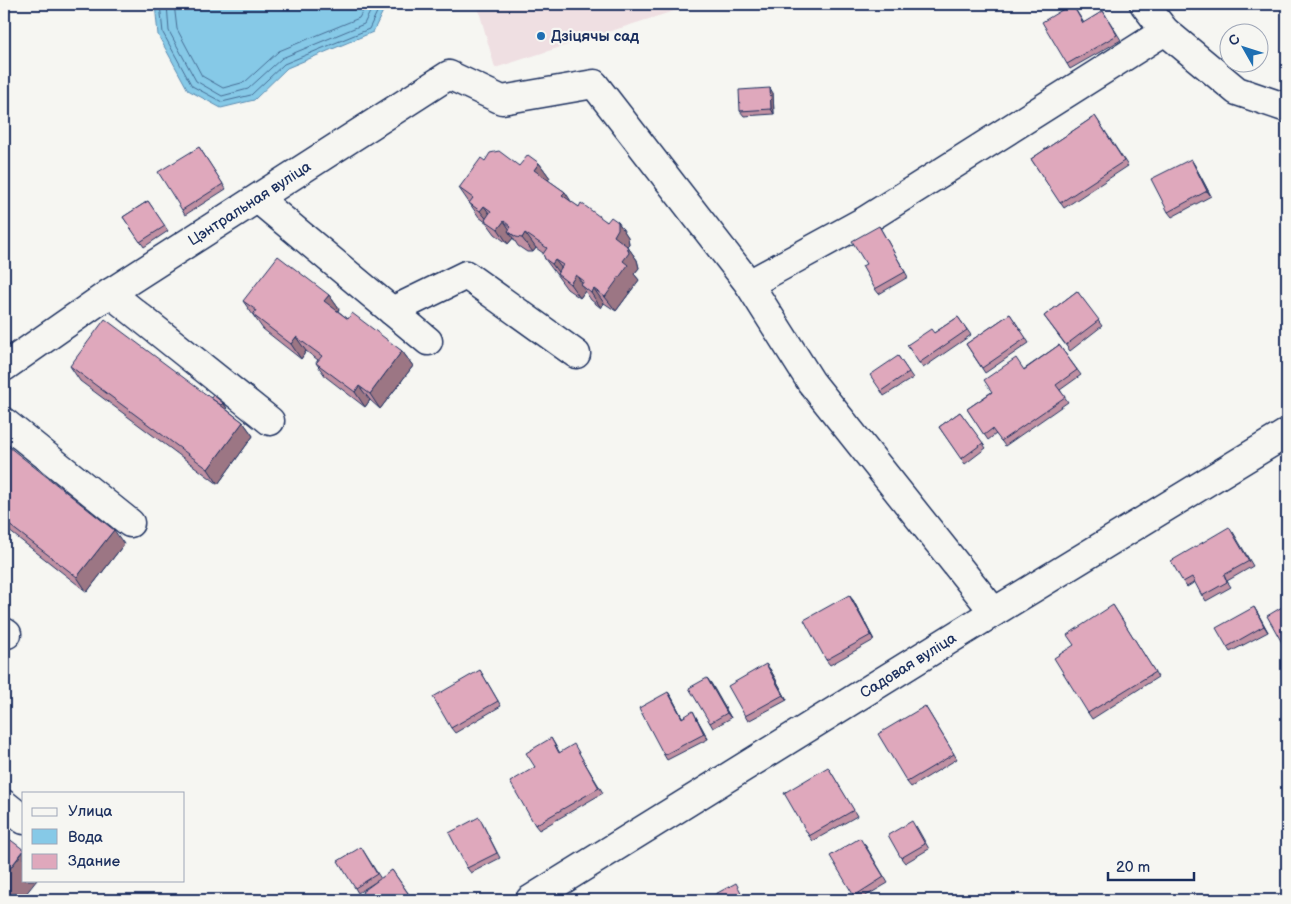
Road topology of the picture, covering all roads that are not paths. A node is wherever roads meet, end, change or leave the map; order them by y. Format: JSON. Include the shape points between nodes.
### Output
{"nodes":[{"id":1,"x":1144,"y":4,"type":"edge"},
{"id":2,"x":1165,"y":31,"type":"junction"},
{"id":3,"x":1287,"y":108,"type":"edge"},
{"id":4,"x":258,"y":199,"type":"junction"},
{"id":5,"x":749,"y":284,"type":"junction"},
{"id":6,"x":110,"y":293,"type":"junction"},
{"id":7,"x":392,"y":311,"type":"junction"},
{"id":8,"x":428,"y":341,"type":"dead end"},
{"id":9,"x":576,"y":354,"type":"dead end"},
{"id":10,"x":4,"y":367,"type":"edge"},
{"id":11,"x":270,"y":421,"type":"dead end"},
{"id":12,"x":4,"y":422,"type":"edge"},
{"id":13,"x":1287,"y":433,"type":"edge"},
{"id":14,"x":130,"y":523,"type":"dead end"},
{"id":15,"x":994,"y":612,"type":"junction"},
{"id":16,"x":4,"y":804,"type":"edge"},
{"id":17,"x":22,"y":818,"type":"edge"},
{"id":18,"x":530,"y":900,"type":"edge"}],
"edges":[{"from":1,"to":2,"type":"street"},
{"from":2,"to":3,"type":"street","via":[[1237,91]]},
{"from":2,"to":5,"type":"street","via":[[866,220]]},
{"from":4,"to":5,"type":"street","name":"Цэнтральная вуліца","via":[[449,75],[502,100],[594,84]]},
{"from":4,"to":6,"type":"street","name":"Цэнтральная вуліца"},
{"from":4,"to":7,"type":"street"},
{"from":5,"to":15,"type":"street","via":[[811,382]]},
{"from":6,"to":10,"type":"street","name":"Цэнтральная вуліца"},
{"from":6,"to":11,"type":"street"},
{"from":7,"to":8,"type":"street"},
{"from":7,"to":9,"type":"street","via":[[466,275]]},
{"from":12,"to":14,"type":"street"},
{"from":13,"to":15,"type":"street","name":"Садовая вуліца"},
{"from":15,"to":18,"type":"street","name":"Садовая вуліца"},
{"from":16,"to":17,"type":"street"}]}
